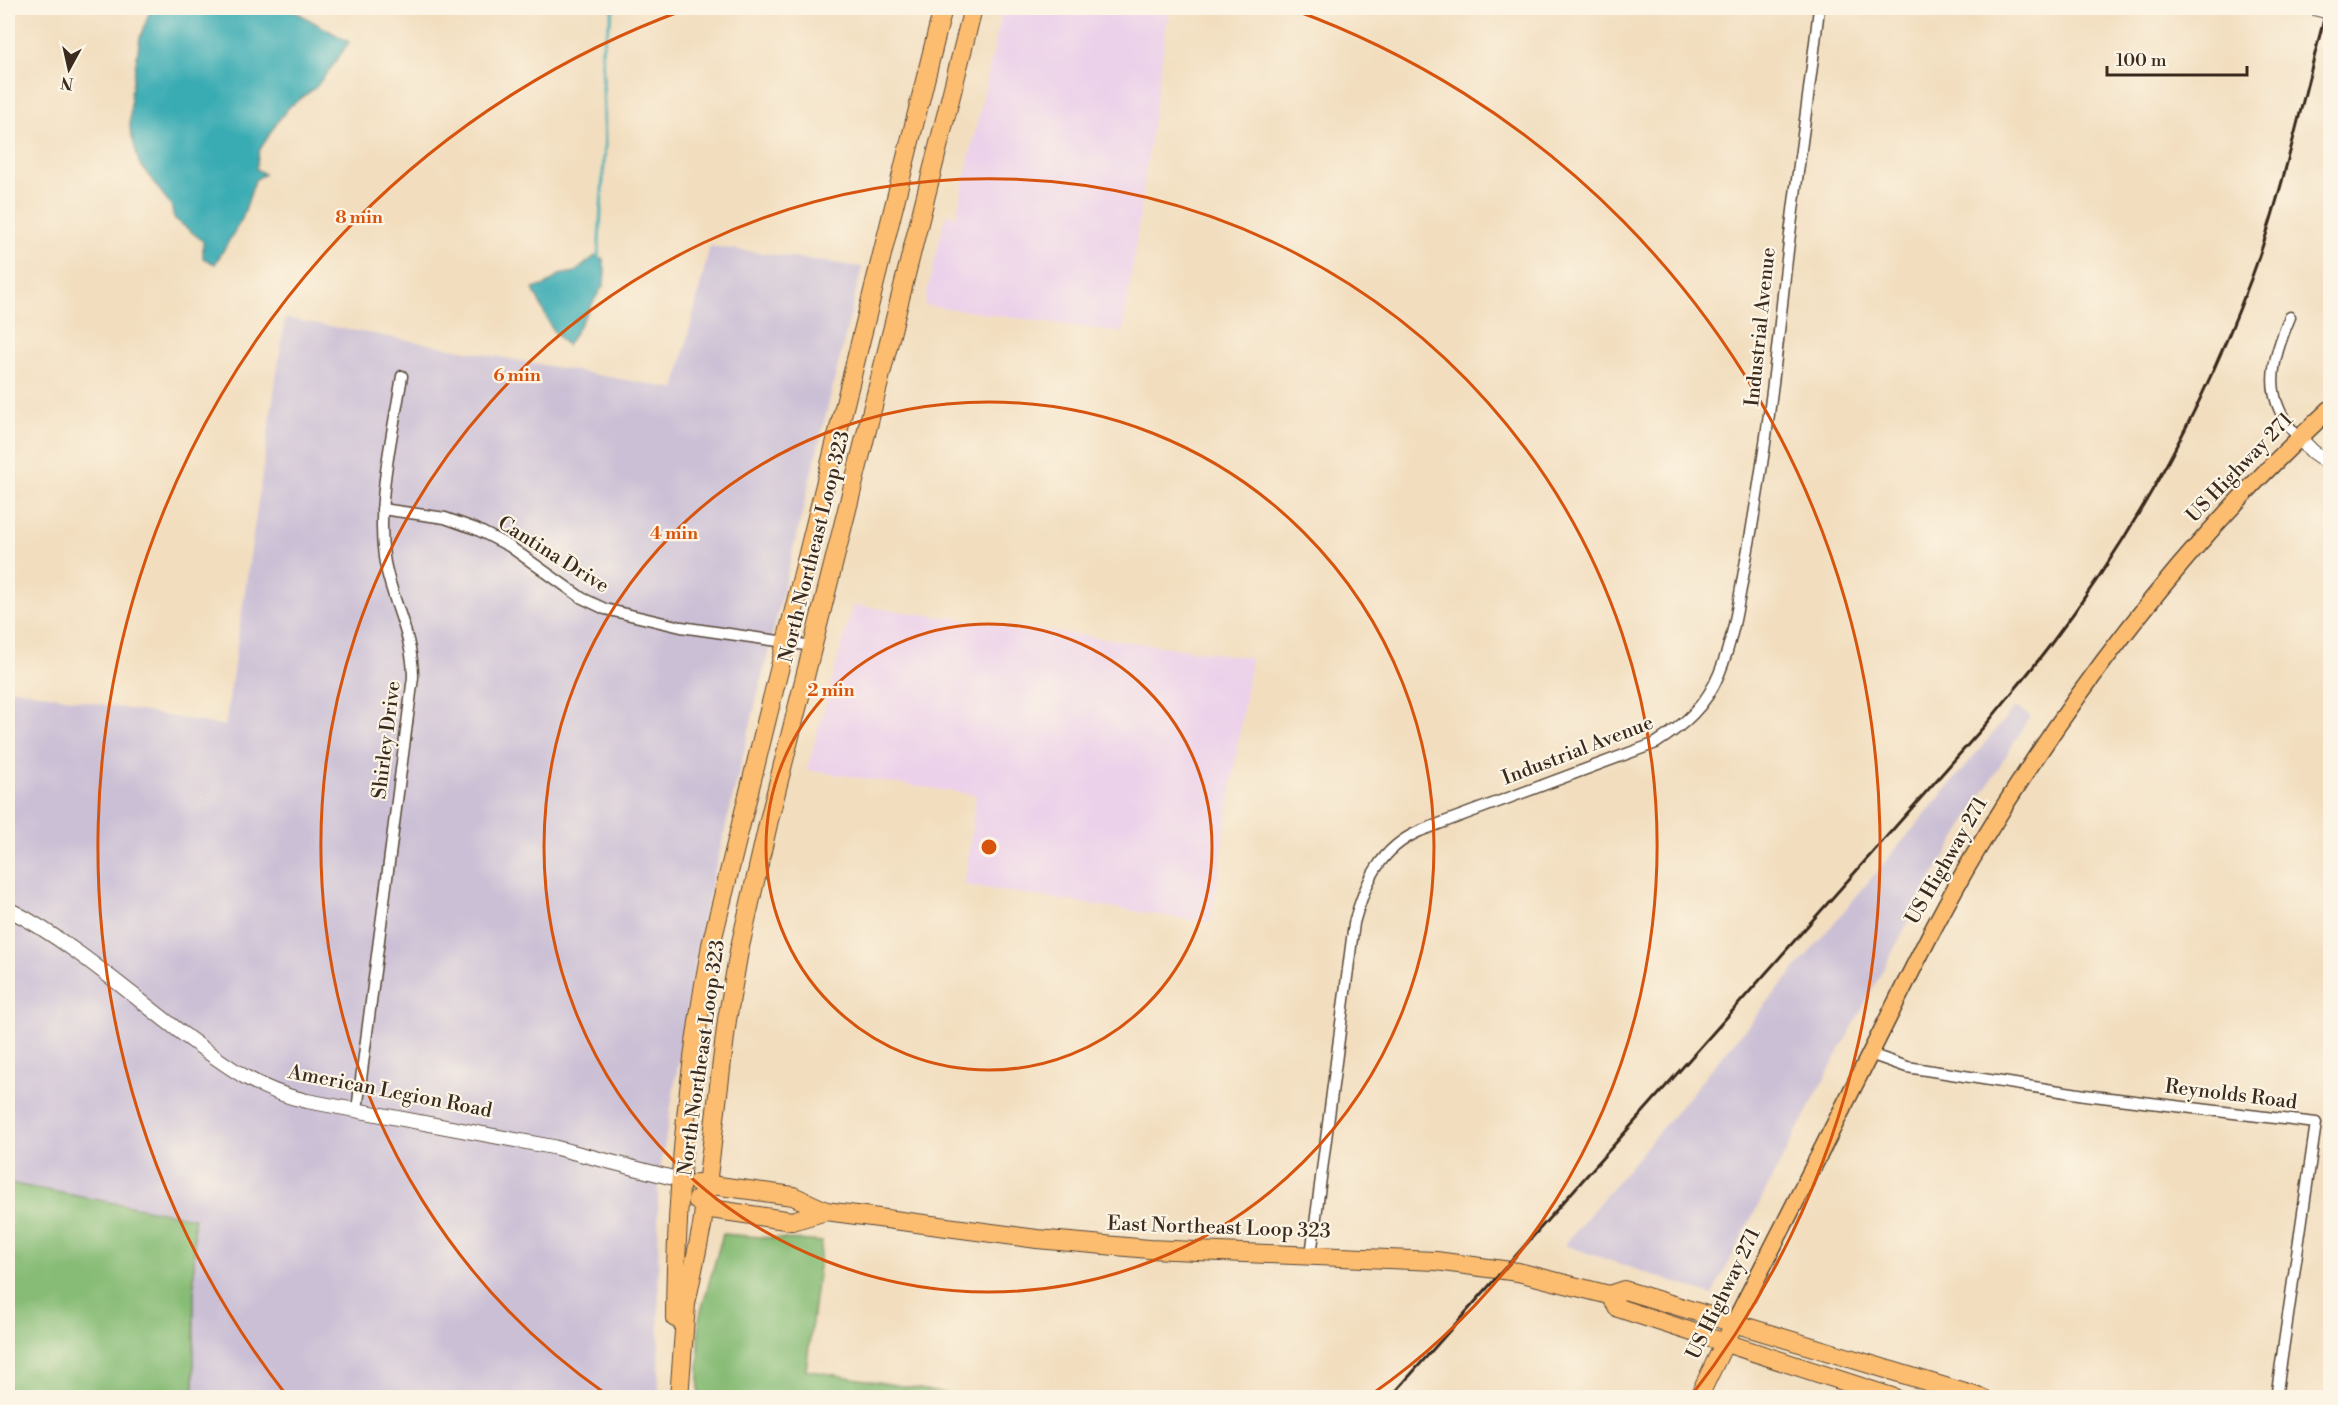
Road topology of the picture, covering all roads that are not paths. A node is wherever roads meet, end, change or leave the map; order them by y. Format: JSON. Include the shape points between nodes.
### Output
{"nodes":[{"id":1,"x":943,"y":8,"type":"edge"},
{"id":2,"x":973,"y":8,"type":"edge"},
{"id":3,"x":1819,"y":8,"type":"edge"},
{"id":4,"x":2314,"y":8,"type":"edge"},
{"id":5,"x":2331,"y":12,"type":"edge"},
{"id":6,"x":914,"y":126,"type":"junction"},
{"id":7,"x":942,"y":133,"type":"junction"},
{"id":8,"x":2290,"y":317,"type":"dead end"},
{"id":9,"x":402,"y":376,"type":"dead end"},
{"id":10,"x":2331,"y":410,"type":"edge"},
{"id":11,"x":2300,"y":438,"type":"junction"},
{"id":12,"x":2331,"y":464,"type":"edge"},
{"id":13,"x":382,"y":509,"type":"junction"},
{"id":14,"x":810,"y":544,"type":"junction"},
{"id":15,"x":837,"y":551,"type":"junction"},
{"id":16,"x":785,"y":642,"type":"junction"},
{"id":17,"x":813,"y":646,"type":"junction"},
{"id":18,"x":8,"y":909,"type":"edge"},
{"id":19,"x":711,"y":945,"type":"junction"},
{"id":20,"x":739,"y":951,"type":"junction"},
{"id":21,"x":1870,"y":1054,"type":"junction"},
{"id":22,"x":357,"y":1110,"type":"junction"},
{"id":23,"x":681,"y":1180,"type":"junction"},
{"id":24,"x":707,"y":1184,"type":"junction"},
{"id":25,"x":704,"y":1208,"type":"junction"},
{"id":26,"x":826,"y":1211,"type":"junction"},
{"id":27,"x":1311,"y":1255,"type":"junction"},
{"id":28,"x":1609,"y":1295,"type":"junction"},
{"id":29,"x":1734,"y":1323,"type":"junction"},
{"id":30,"x":1726,"y":1341,"type":"junction"},
{"id":31,"x":1930,"y":1390,"type":"edge"},
{"id":32,"x":679,"y":1391,"type":"edge"},
{"id":33,"x":1698,"y":1398,"type":"edge"},
{"id":34,"x":1895,"y":1398,"type":"edge"},
{"id":35,"x":1982,"y":1398,"type":"edge"},
{"id":36,"x":2276,"y":1398,"type":"edge"}],
"edges":[{"from":1,"to":6,"type":"highway","name":"North Northeast Loop 323"},
{"from":2,"to":7,"type":"highway","name":"North Northeast Loop 323"},
{"from":3,"to":27,"type":"street","name":"Industrial Avenue","via":[[1770,413],[1742,586],[1719,676],[1689,719],[1656,743],[1419,831],[1398,842],[1382,859],[1364,888],[1354,923]]},
{"from":4,"to":5,"type":"street","bridge":true},
{"from":6,"to":7,"type":"highway"},
{"from":6,"to":14,"type":"highway","name":"North Northeast Loop 323"},
{"from":7,"to":15,"type":"highway","name":"North Northeast Loop 323"},
{"from":8,"to":11,"type":"street","via":[[2274,359],[2274,387],[2280,412]]},
{"from":9,"to":13,"type":"street","name":"Shirley Drive"},
{"from":10,"to":11,"type":"main road","name":"US Highway 271"},
{"from":11,"to":12,"type":"street"},
{"from":11,"to":21,"type":"main road","name":"US Highway 271","via":[[2206,535],[2072,703],[1978,849]]},
{"from":13,"to":16,"type":"street","name":"Cantina Drive","via":[[427,514],[476,529],[605,609],[665,624]]},
{"from":13,"to":22,"type":"street","name":"Shirley Drive","via":[[384,561],[410,644],[413,676]]},
{"from":14,"to":15,"type":"highway"},
{"from":14,"to":16,"type":"highway","name":"North Northeast Loop 323"},
{"from":15,"to":17,"type":"highway","name":"North Northeast Loop 323"},
{"from":16,"to":17,"type":"street","name":"Cantina Drive"},
{"from":16,"to":19,"type":"highway","name":"North Northeast Loop 323"},
{"from":17,"to":20,"type":"highway","name":"North Northeast Loop 323"},
{"from":18,"to":22,"type":"street","name":"American Legion Road","via":[[70,949],[253,1083],[292,1098]]},
{"from":19,"to":20,"type":"highway"},
{"from":19,"to":23,"type":"highway","name":"North Northeast Loop 323"},
{"from":20,"to":24,"type":"highway","name":"North Northeast Loop 323"},
{"from":21,"to":29,"type":"main road","name":"US Highway 271"},
{"from":21,"to":36,"type":"street","name":"Reynolds Road","via":[[1906,1067],[2085,1095],[2316,1123]]},
{"from":22,"to":23,"type":"street","name":"American Legion Road","via":[[553,1147]]},
{"from":23,"to":24,"type":"highway","name":"American Legion Road"},
{"from":23,"to":25,"type":"highway"},
{"from":23,"to":32,"type":"highway","name":"North Northeast Loop 323","via":[[675,1253],[675,1360]]},
{"from":24,"to":25,"type":"highway","name":"North Northeast Loop 323"},
{"from":24,"to":26,"type":"highway","name":"East Northeast Loop 323","via":[[793,1196]]},
{"from":25,"to":26,"type":"highway","name":"East Northeast Loop 323","via":[[792,1221]]},
{"from":25,"to":32,"type":"highway","name":"North Northeast Loop 323","via":[[689,1284]]},
{"from":26,"to":27,"type":"highway","name":"East Northeast Loop 323","via":[[1097,1245]]},
{"from":27,"to":28,"type":"highway","name":"East Northeast Loop 323","via":[[1472,1265]]},
{"from":28,"to":29,"type":"highway","name":"East Northeast Loop 323","via":[[1624,1290]]},
{"from":28,"to":30,"type":"highway","name":"East Northeast Loop 323","via":[[1618,1308]]},
{"from":29,"to":30,"type":"highway","name":"US Highway 271"},
{"from":29,"to":31,"type":"highway","name":"East Northeast Loop 323"},
{"from":30,"to":33,"type":"highway","name":"US Highway 271"},
{"from":30,"to":34,"type":"highway","name":"East Northeast Loop 323"},
{"from":31,"to":35,"type":"highway","name":"East Northeast Loop 323"}]}
